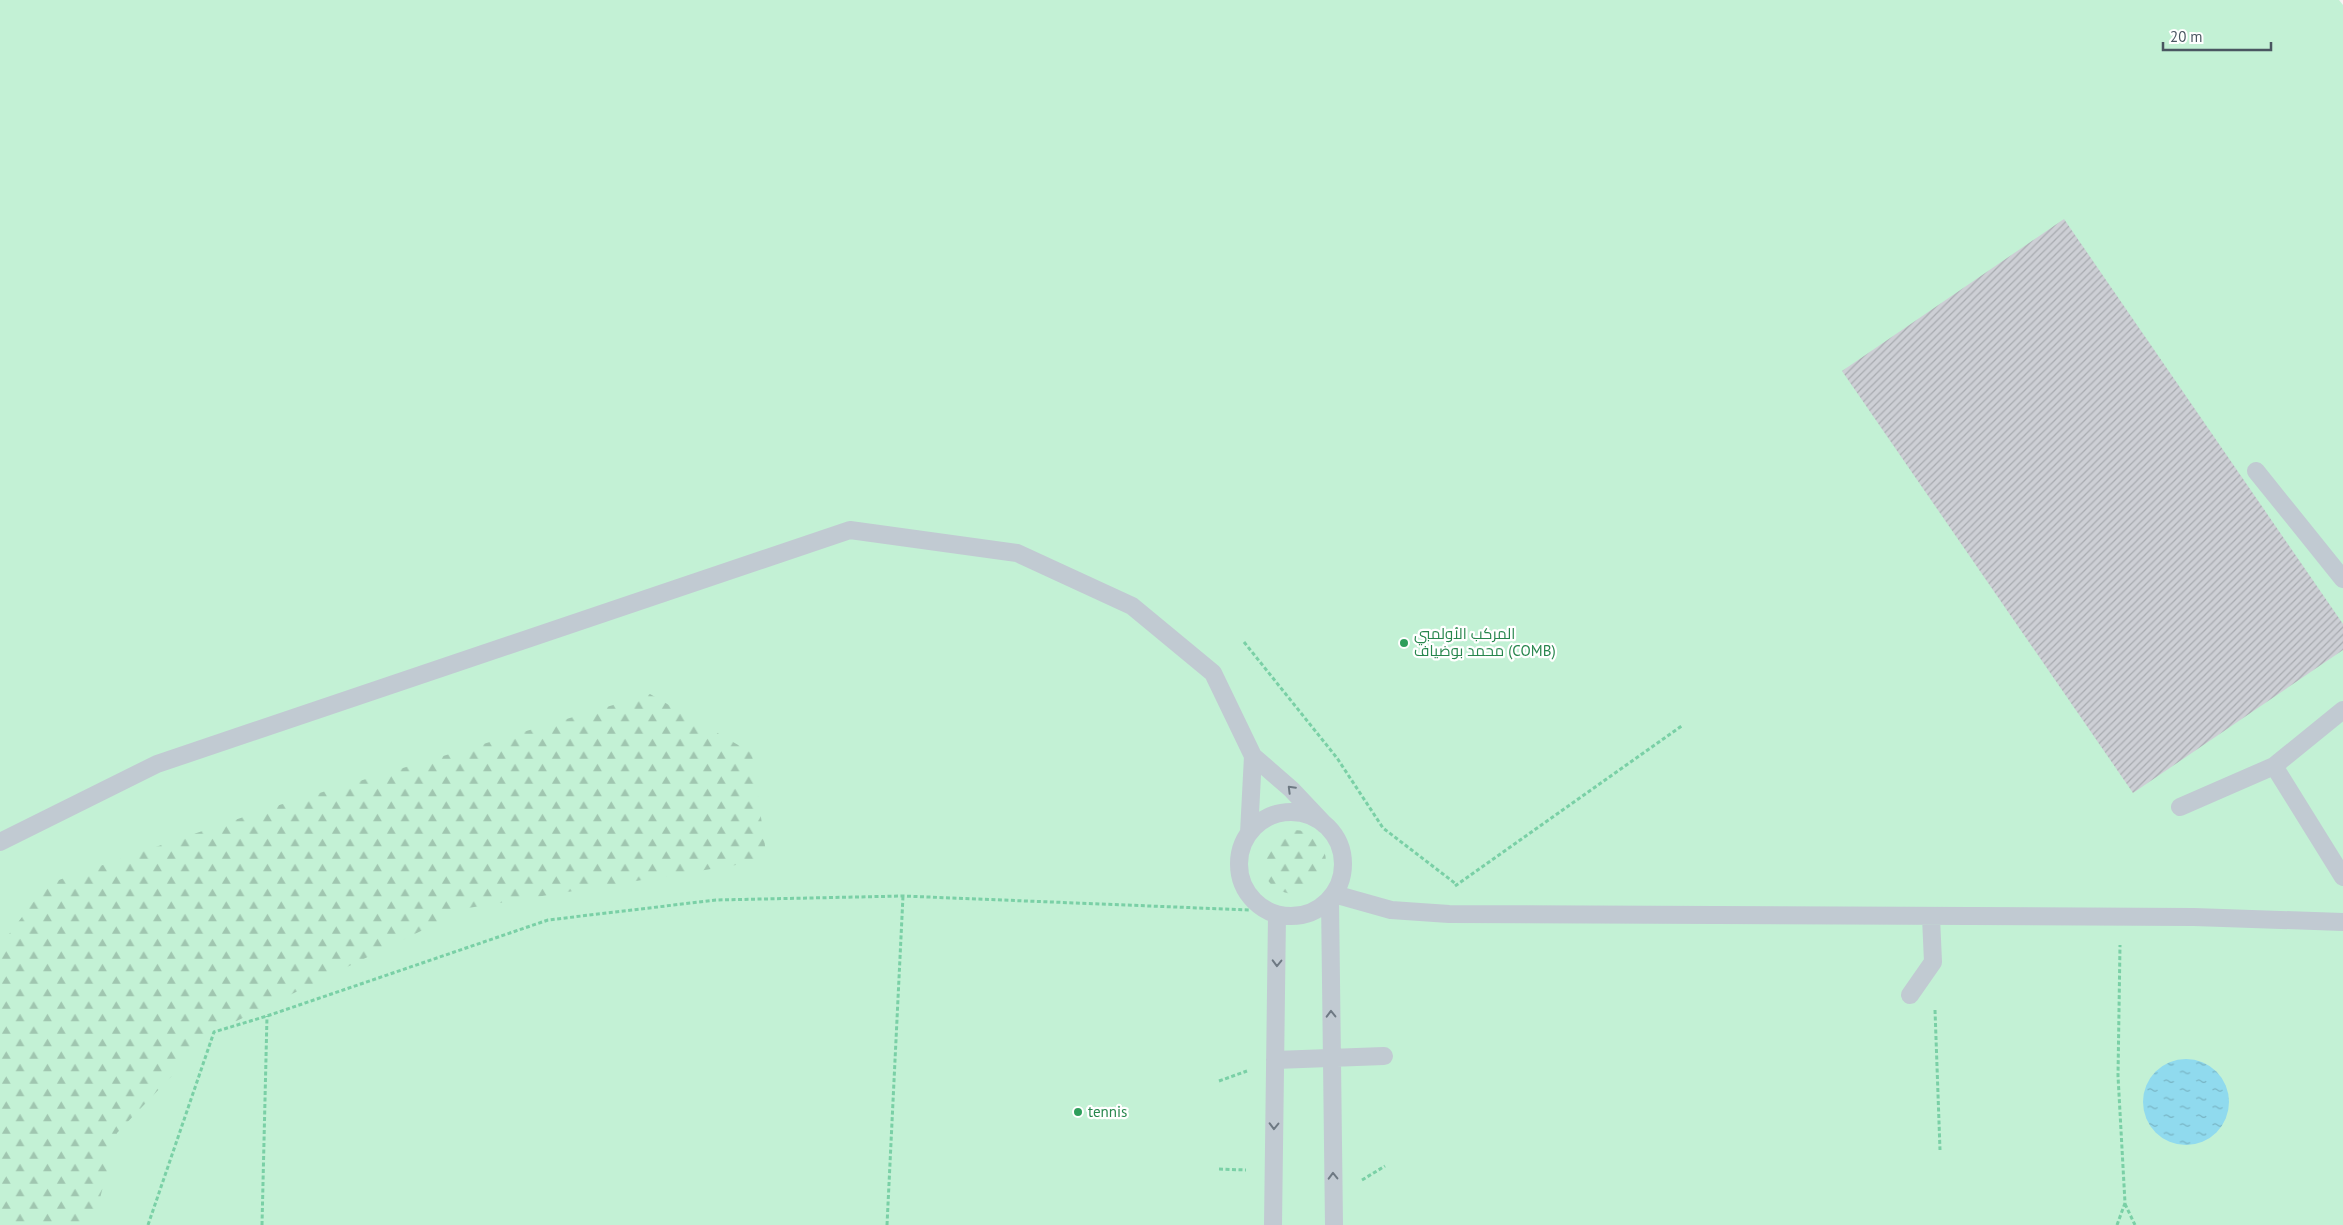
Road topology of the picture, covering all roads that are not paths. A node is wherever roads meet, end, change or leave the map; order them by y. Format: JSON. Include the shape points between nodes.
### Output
{"nodes":[{"id":1,"x":2256,"y":471,"type":"dead end"},
{"id":2,"x":2343,"y":579,"type":"edge"},
{"id":3,"x":2343,"y":710,"type":"edge"},
{"id":4,"x":1253,"y":756,"type":"junction"},
{"id":5,"x":2274,"y":766,"type":"junction"},
{"id":6,"x":2180,"y":806,"type":"dead end"},
{"id":7,"x":1325,"y":824,"type":"junction"},
{"id":8,"x":1250,"y":833,"type":"junction"},
{"id":9,"x":0,"y":842,"type":"edge"},
{"id":10,"x":2343,"y":877,"type":"edge"},
{"id":11,"x":1332,"y":896,"type":"junction"},
{"id":12,"x":1272,"y":913,"type":"junction"},
{"id":13,"x":1931,"y":917,"type":"junction"},
{"id":14,"x":2343,"y":922,"type":"edge"},
{"id":15,"x":1910,"y":995,"type":"dead end"},
{"id":16,"x":1384,"y":1056,"type":"dead end"},
{"id":17,"x":1332,"y":1058,"type":"junction"},
{"id":18,"x":1275,"y":1060,"type":"junction"},
{"id":19,"x":1273,"y":1225,"type":"edge"},
{"id":20,"x":1334,"y":1225,"type":"edge"}],
"edges":[{"from":1,"to":2,"type":"lane"},
{"from":3,"to":5,"type":"lane"},
{"from":7,"to":4,"type":"lane","one_way":true},
{"from":4,"to":8,"type":"lane"},
{"from":4,"to":9,"type":"lane","via":[[1213,674],[1132,606],[1017,553],[850,530],[157,764]]},
{"from":5,"to":6,"type":"lane"},
{"from":5,"to":10,"type":"lane"},
{"from":7,"to":8,"type":"lane","via":[[1306,815],[1286,812],[1265,819]]},
{"from":7,"to":11,"type":"lane","via":[[1337,840],[1342,858],[1342,877]]},
{"from":8,"to":12,"type":"lane","via":[[1238,861],[1240,876],[1250,896]]},
{"from":11,"to":12,"type":"lane","via":[[1306,914]]},
{"from":11,"to":13,"type":"lane","via":[[1391,910],[1449,914]]},
{"from":17,"to":11,"type":"lane","one_way":true},
{"from":12,"to":18,"type":"lane","one_way":true},
{"from":13,"to":14,"type":"lane"},
{"from":13,"to":15,"type":"lane","via":[[1933,962]]},
{"from":16,"to":17,"type":"lane"},
{"from":17,"to":18,"type":"lane"},
{"from":20,"to":17,"type":"lane","one_way":true},
{"from":18,"to":19,"type":"lane","one_way":true}]}
